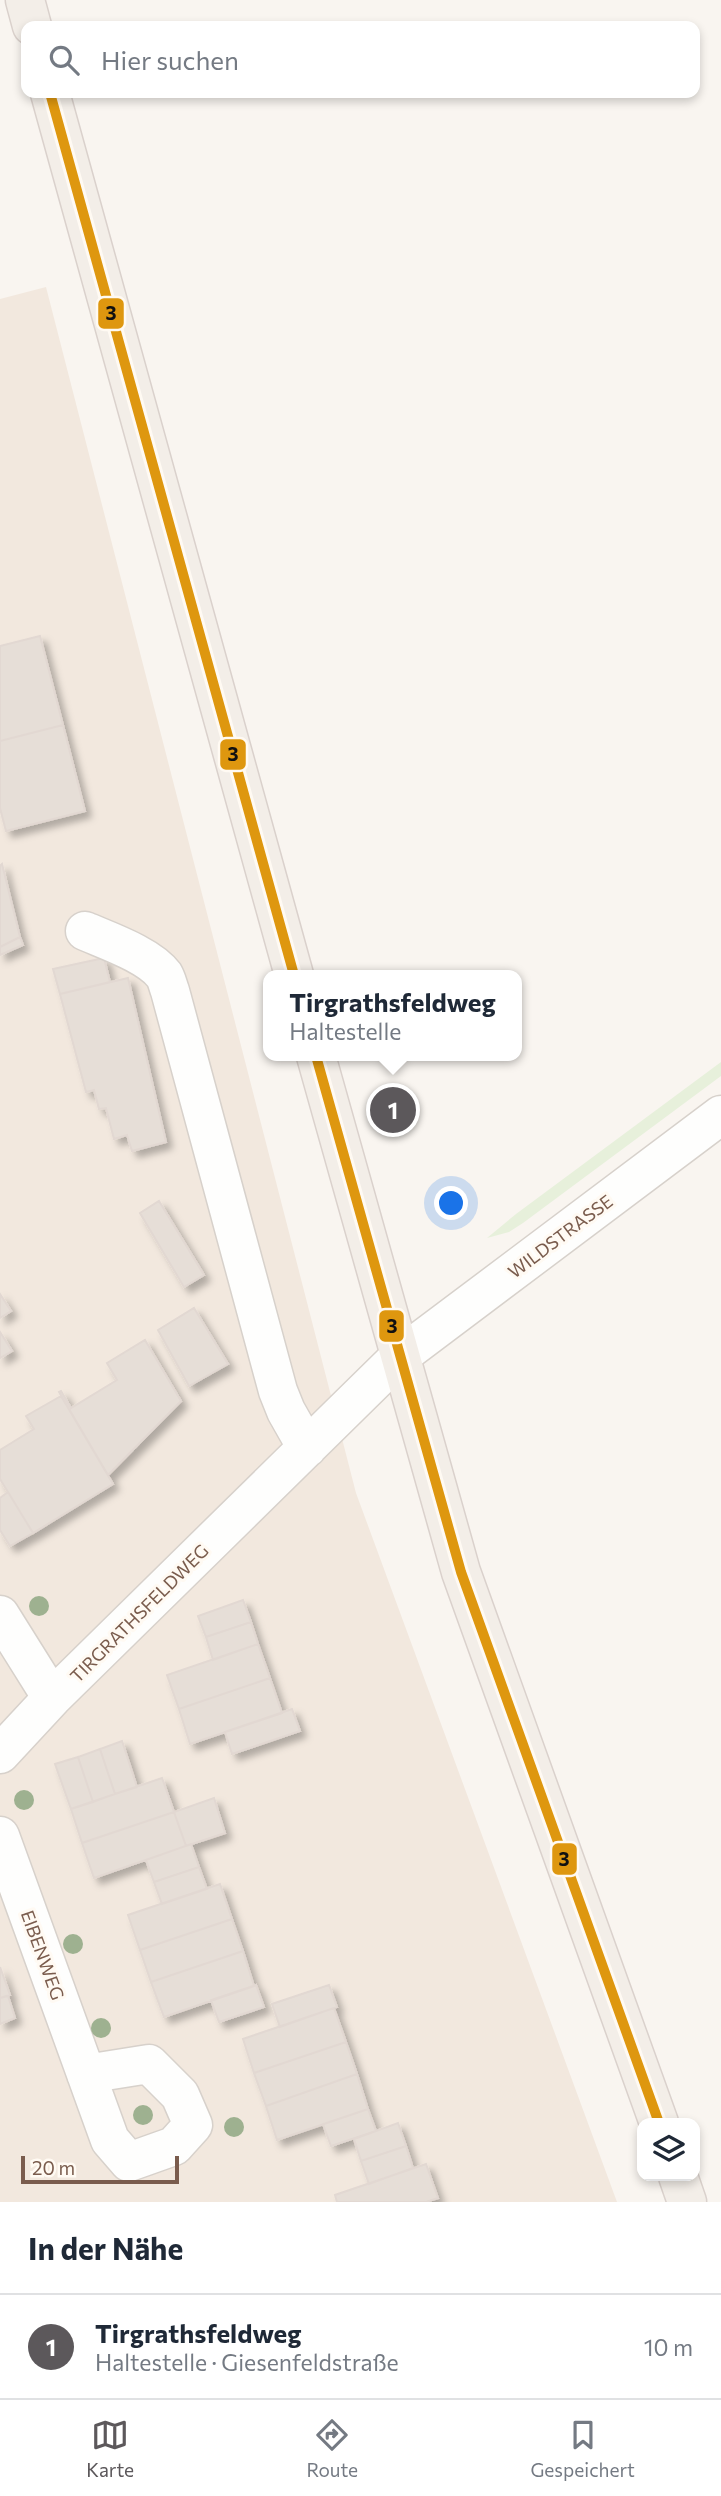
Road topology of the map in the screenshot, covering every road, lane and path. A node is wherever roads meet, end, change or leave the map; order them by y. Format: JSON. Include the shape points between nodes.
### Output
{"nodes":[{"id":1,"x":25,"y":0,"type":"edge"},
{"id":2,"x":31,"y":21,"type":"edge"},
{"id":3,"x":51,"y":98,"type":"edge"},
{"id":4,"x":85,"y":931,"type":"dead end"},
{"id":5,"x":293,"y":970,"type":"edge"},
{"id":6,"x":317,"y":1061,"type":"edge"},
{"id":7,"x":721,"y":1115,"type":"edge"},
{"id":8,"x":399,"y":1357,"type":"junction"},
{"id":9,"x":307,"y":1448,"type":"junction"},
{"id":10,"x":0,"y":1615,"type":"edge"},
{"id":11,"x":52,"y":1698,"type":"junction"},
{"id":12,"x":0,"y":1754,"type":"edge"},
{"id":13,"x":0,"y":1836,"type":"edge"},
{"id":14,"x":86,"y":2074,"type":"dead end"},
{"id":15,"x":657,"y":2118,"type":"edge"},
{"id":16,"x":680,"y":2181,"type":"edge"},
{"id":17,"x":687,"y":2202,"type":"edge"}],
"edges":[{"from":1,"to":2,"type":"main road"},
{"from":3,"to":5,"type":"main road"},
{"from":4,"to":9,"type":"street","via":[[125,948],[164,976],[278,1391]]},
{"from":6,"to":8,"type":"main road"},
{"from":7,"to":8,"type":"street","name":"WILDSTRASSE"},
{"from":8,"to":9,"type":"street","name":"TIRGRATHSFELDWEG"},
{"from":8,"to":15,"type":"main road","via":[[461,1572]]},
{"from":9,"to":11,"type":"street","name":"TIRGRATHSFELDWEG"},
{"from":10,"to":11,"type":"street"},
{"from":11,"to":12,"type":"street","name":"TIRGRATHSFELDWEG"},
{"from":13,"to":14,"type":"street","name":"EIBENWEG"},
{"from":16,"to":17,"type":"main road"}]}
